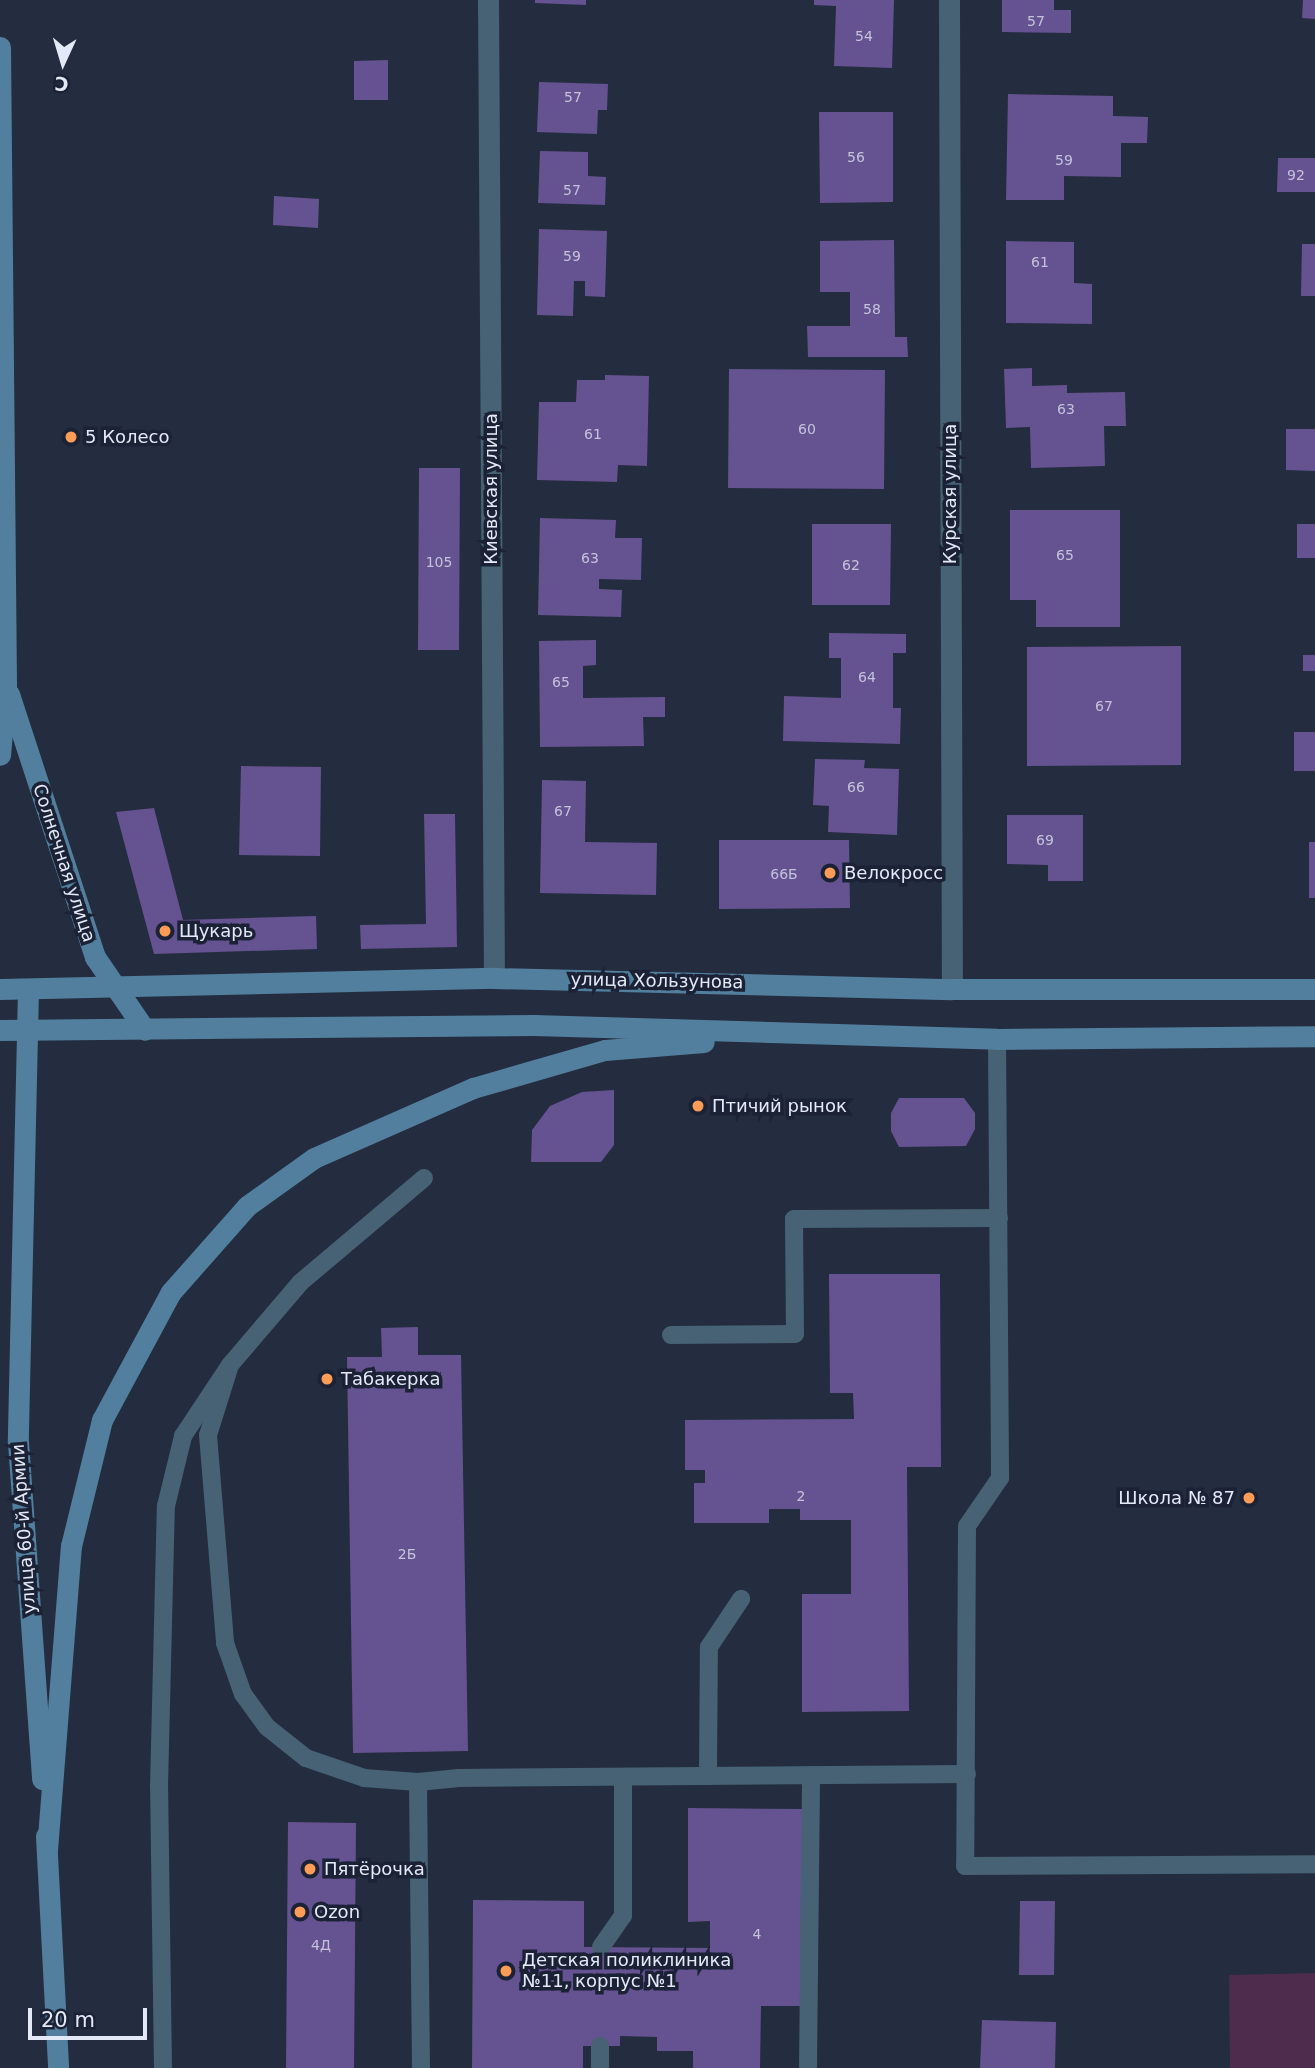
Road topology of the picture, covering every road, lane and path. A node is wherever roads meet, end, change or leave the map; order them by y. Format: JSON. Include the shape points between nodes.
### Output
{"nodes":[{"id":1,"x":488,"y":0,"type":"edge"},
{"id":2,"x":948,"y":0,"type":"edge"},
{"id":3,"x":0,"y":47,"type":"edge"},
{"id":4,"x":1,"y":313,"type":"edge"},
{"id":5,"x":3,"y":684,"type":"edge"},
{"id":6,"x":0,"y":755,"type":"edge"},
{"id":7,"x":494,"y":978,"type":"junction"},
{"id":8,"x":0,"y":989,"type":"edge"},
{"id":9,"x":952,"y":989,"type":"junction"},
{"id":10,"x":1315,"y":989,"type":"edge"},
{"id":11,"x":28,"y":990,"type":"junction"},
{"id":12,"x":120,"y":990,"type":"junction"},
{"id":13,"x":28,"y":1029,"type":"junction"},
{"id":14,"x":0,"y":1030,"type":"edge"},
{"id":15,"x":145,"y":1030,"type":"junction"},
{"id":16,"x":805,"y":1034,"type":"junction"},
{"id":17,"x":1315,"y":1035,"type":"edge"},
{"id":18,"x":997,"y":1039,"type":"junction"},
{"id":19,"x":424,"y":1178,"type":"dead end"},
{"id":20,"x":999,"y":1219,"type":"junction"},
{"id":21,"x":671,"y":1335,"type":"dead end"},
{"id":22,"x":230,"y":1365,"type":"junction"},
{"id":23,"x":741,"y":1599,"type":"dead end"},
{"id":24,"x":967,"y":1774,"type":"junction"},
{"id":25,"x":811,"y":1775,"type":"junction"},
{"id":26,"x":708,"y":1776,"type":"junction"},
{"id":27,"x":623,"y":1777,"type":"junction"},
{"id":28,"x":418,"y":1782,"type":"junction"},
{"id":29,"x":47,"y":1850,"type":"junction"},
{"id":30,"x":1315,"y":1864,"type":"edge"},
{"id":31,"x":601,"y":1947,"type":"dead end"},
{"id":32,"x":600,"y":2046,"type":"dead end"},
{"id":33,"x":58,"y":2068,"type":"edge"},
{"id":34,"x":163,"y":2068,"type":"edge"},
{"id":35,"x":421,"y":2068,"type":"edge"},
{"id":36,"x":600,"y":2068,"type":"edge"},
{"id":37,"x":808,"y":2068,"type":"edge"}],
"edges":[{"from":1,"to":7,"type":"street","name":"Киевская улица"},
{"from":2,"to":9,"type":"street","name":"Курская улица"},
{"from":3,"to":4,"type":"main road","name":"Солнечная улица"},
{"from":4,"to":5,"type":"main road","name":"Солнечная улица"},
{"from":5,"to":6,"type":"main road","name":"Солнечная улица"},
{"from":5,"to":12,"type":"main road","name":"Солнечная улица","via":[[95,957]]},
{"from":7,"to":9,"type":"main road","name":"улица Хользунова"},
{"from":7,"to":12,"type":"main road","name":"улица Хользунова"},
{"from":8,"to":11,"type":"main road","name":"улица Хользунова"},
{"from":9,"to":10,"type":"main road","name":"улица Хользунова"},
{"from":11,"to":12,"type":"main road","name":"улица Хользунова"},
{"from":11,"to":13,"type":"main road","name":"улица 60-й Армии"},
{"from":12,"to":15,"type":"main road","name":"Солнечная улица"},
{"from":13,"to":14,"type":"main road"},
{"from":13,"to":15,"type":"main road"},
{"from":13,"to":29,"type":"main road","name":"улица 60-й Армии","via":[[18,1442]]},
{"from":15,"to":16,"type":"main road","via":[[534,1025]]},
{"from":16,"to":18,"type":"main road"},
{"from":16,"to":29,"type":"main road","via":[[605,1050],[473,1088],[314,1158],[247,1206],[171,1292],[102,1420],[71,1546]]},
{"from":17,"to":18,"type":"main road"},
{"from":18,"to":20,"type":"lane"},
{"from":19,"to":22,"type":"lane","via":[[301,1282]]},
{"from":20,"to":21,"type":"lane","via":[[794,1219],[795,1334]]},
{"from":20,"to":24,"type":"lane","via":[[1000,1478],[967,1526]]},
{"from":22,"to":28,"type":"lane","via":[[208,1435],[225,1643],[243,1694],[267,1727],[306,1758],[364,1778]]},
{"from":22,"to":34,"type":"lane","via":[[183,1436],[166,1506],[159,1787]]},
{"from":23,"to":26,"type":"lane","via":[[709,1647]]},
{"from":24,"to":25,"type":"lane"},
{"from":24,"to":30,"type":"lane","via":[[965,1866]]},
{"from":25,"to":26,"type":"lane"},
{"from":25,"to":37,"type":"lane"},
{"from":26,"to":27,"type":"lane"},
{"from":27,"to":28,"type":"lane"},
{"from":27,"to":31,"type":"lane","via":[[623,1916]]},
{"from":28,"to":35,"type":"lane"},
{"from":29,"to":33,"type":"main road","name":"улица 60-й Армии"},
{"from":32,"to":36,"type":"lane"}]}
